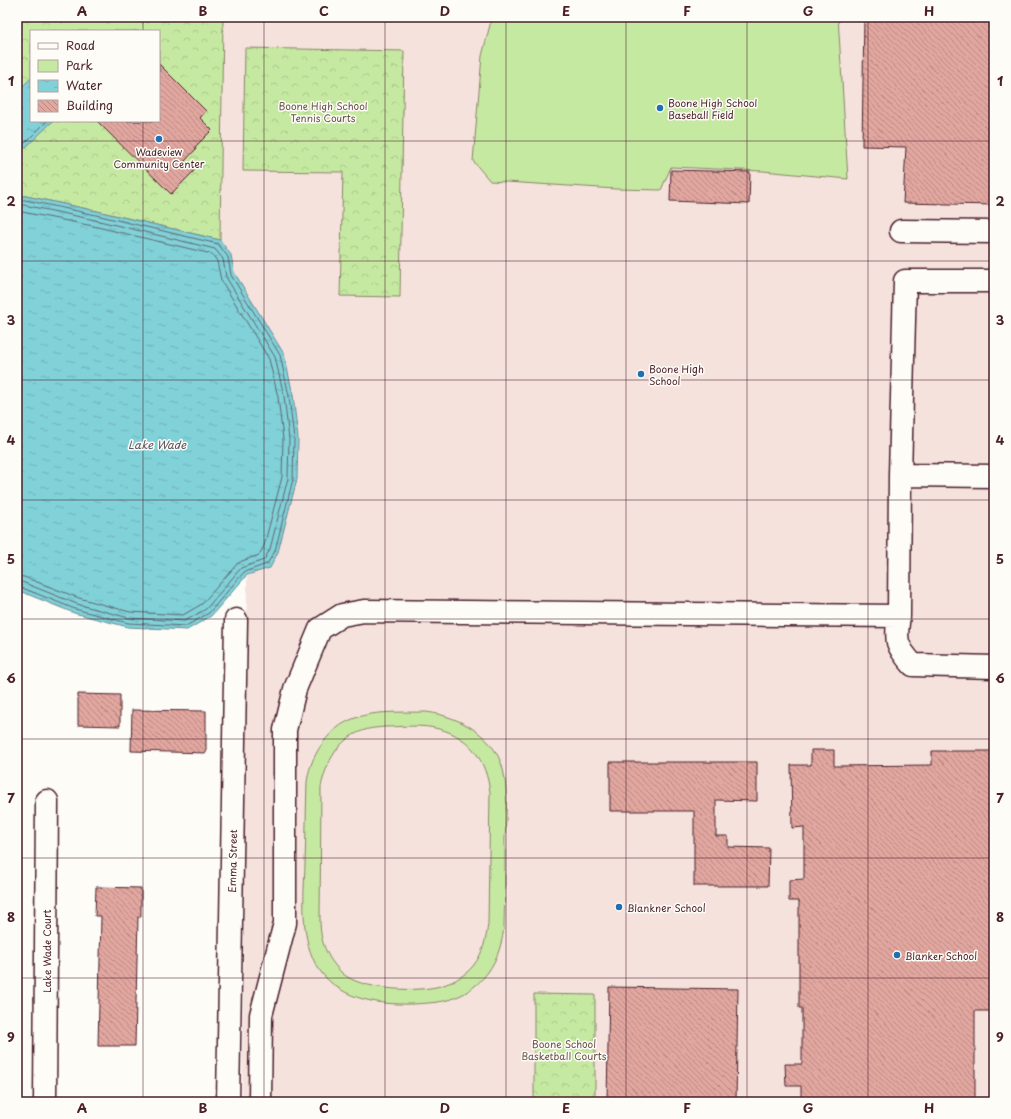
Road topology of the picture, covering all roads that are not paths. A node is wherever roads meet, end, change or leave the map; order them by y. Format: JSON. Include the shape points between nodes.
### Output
{"nodes":[{"id":1,"x":901,"y":231,"type":"dead end"},
{"id":2,"x":994,"y":232,"type":"edge"},
{"id":3,"x":994,"y":281,"type":"edge"},
{"id":4,"x":900,"y":475,"type":"junction"},
{"id":5,"x":994,"y":476,"type":"edge"},
{"id":6,"x":899,"y":616,"type":"junction"},
{"id":7,"x":236,"y":620,"type":"dead end"},
{"id":8,"x":994,"y":667,"type":"edge"},
{"id":9,"x":47,"y":801,"type":"dead end"},
{"id":10,"x":45,"y":1102,"type":"edge"},
{"id":11,"x":228,"y":1102,"type":"edge"},
{"id":12,"x":260,"y":1102,"type":"edge"}],
"edges":[{"from":1,"to":2,"type":"street"},
{"from":3,"to":4,"type":"street","via":[[905,281]]},
{"from":4,"to":5,"type":"street"},
{"from":4,"to":6,"type":"street"},
{"from":6,"to":8,"type":"street","via":[[897,642],[913,665]]},
{"from":6,"to":12,"type":"street","via":[[364,611],[342,615],[320,628],[295,689],[285,730],[285,923],[261,1015]]},
{"from":7,"to":11,"type":"street","name":"Emma Street"},
{"from":9,"to":10,"type":"street","name":"Lake Wade Court"}]}
